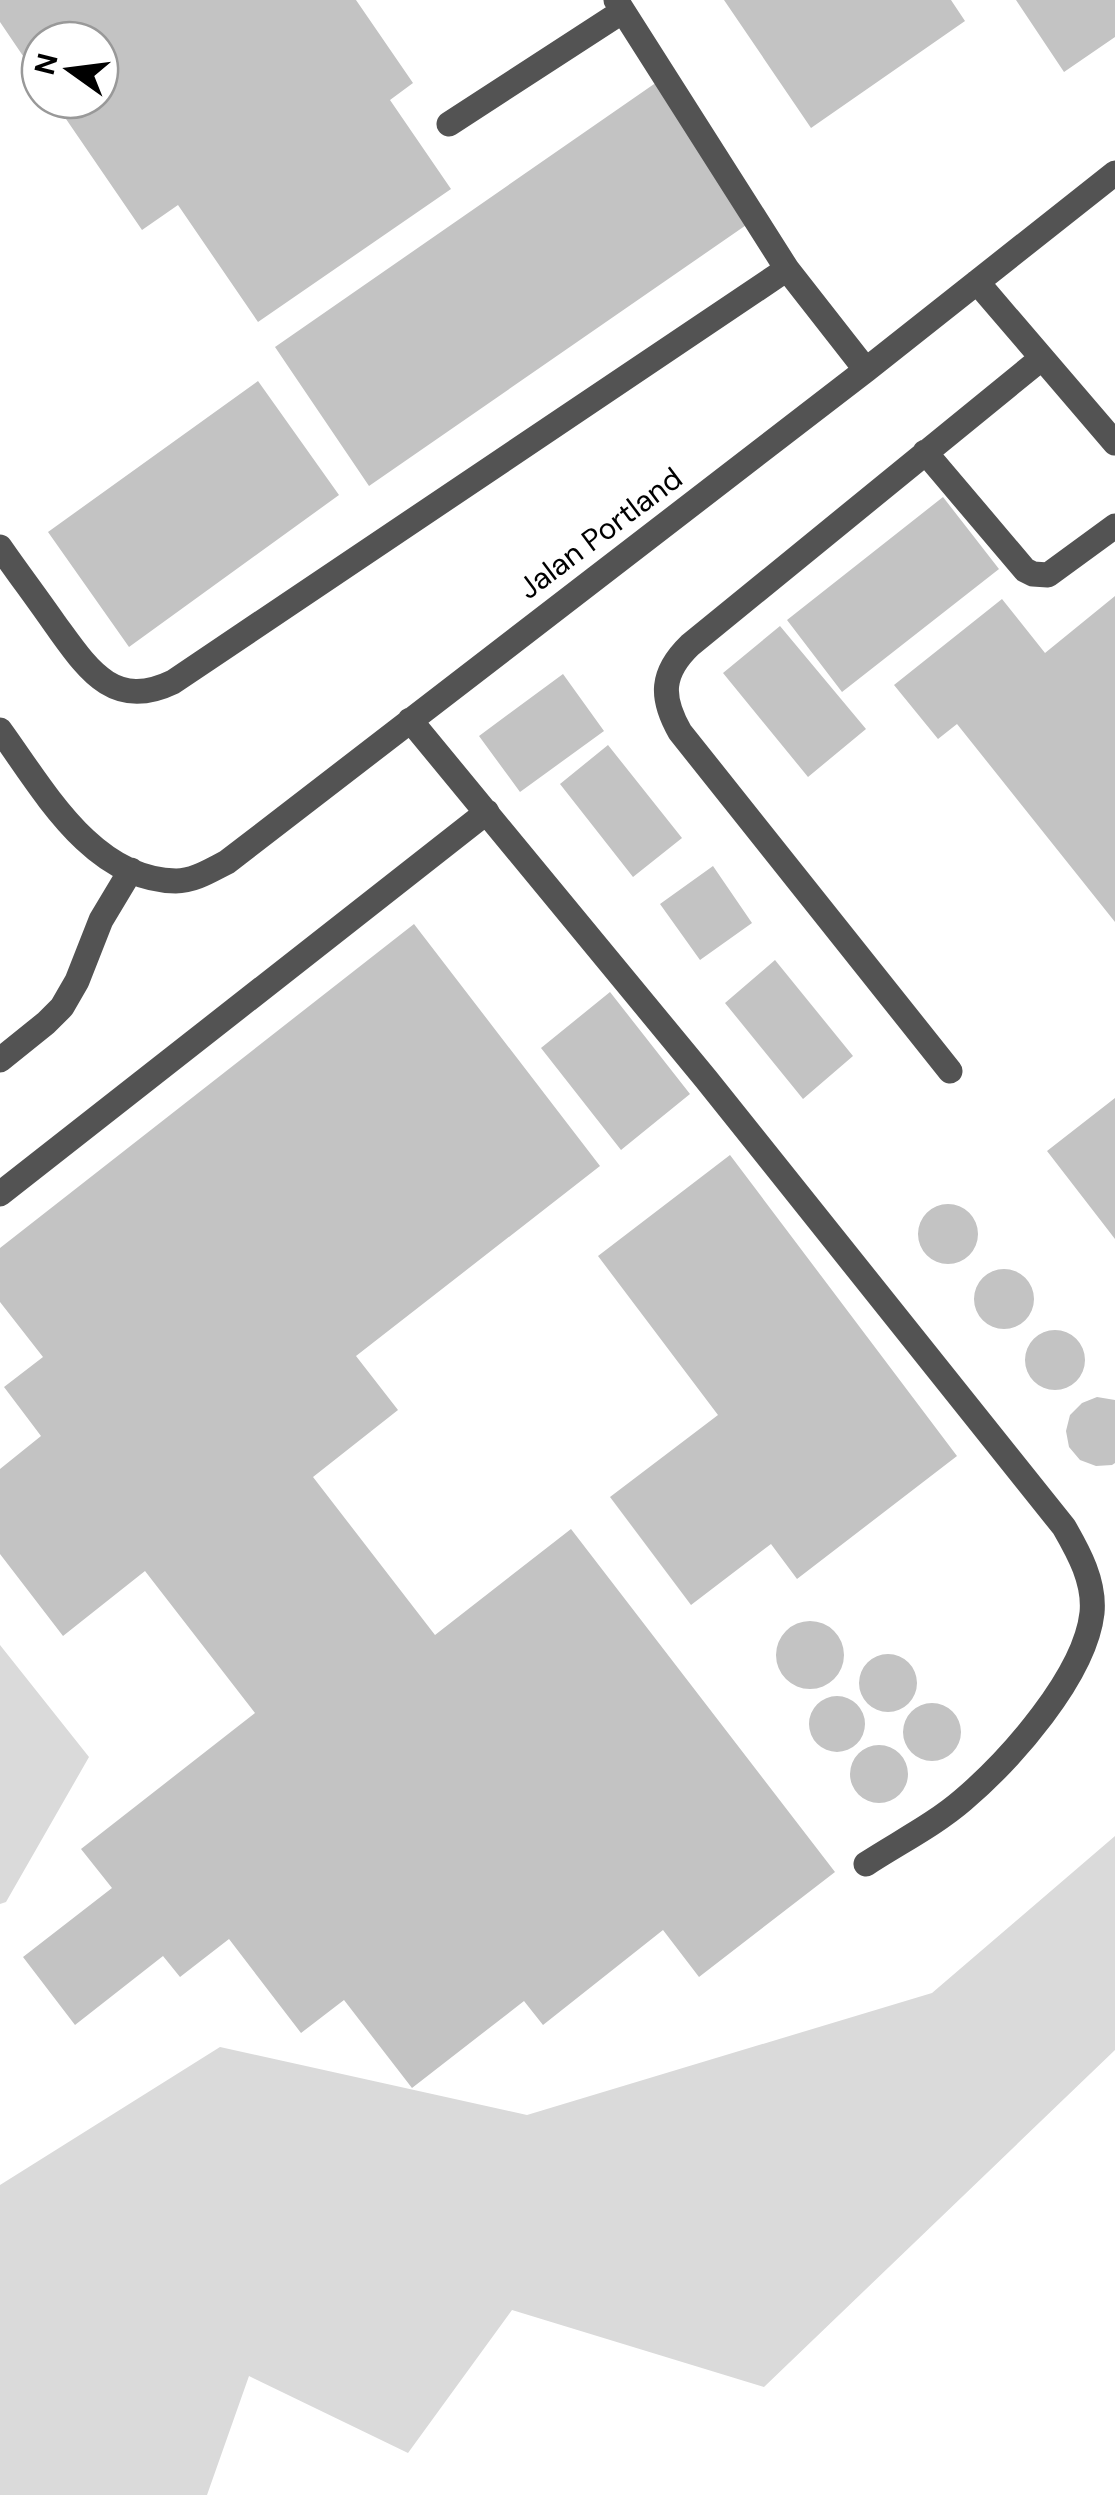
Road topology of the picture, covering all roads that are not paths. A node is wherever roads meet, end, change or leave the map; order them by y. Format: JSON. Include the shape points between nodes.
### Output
{"nodes":[{"id":1,"x":620,"y":5,"type":"edge"},
{"id":2,"x":450,"y":124,"type":"dead end"},
{"id":3,"x":1115,"y":174,"type":"edge"},
{"id":4,"x":787,"y":269,"type":"junction"},
{"id":5,"x":977,"y":282,"type":"junction"},
{"id":6,"x":1042,"y":358,"type":"junction"},
{"id":7,"x":866,"y":370,"type":"junction"},
{"id":8,"x":1115,"y":443,"type":"edge"},
{"id":9,"x":925,"y":452,"type":"junction"},
{"id":10,"x":1115,"y":526,"type":"edge"},
{"id":11,"x":0,"y":547,"type":"edge"},
{"id":12,"x":410,"y":720,"type":"junction"},
{"id":13,"x":0,"y":730,"type":"edge"},
{"id":14,"x":487,"y":812,"type":"junction"},
{"id":15,"x":131,"y":870,"type":"junction"},
{"id":16,"x":0,"y":1060,"type":"edge"},
{"id":17,"x":950,"y":1071,"type":"dead end"},
{"id":18,"x":0,"y":1194,"type":"edge"},
{"id":19,"x":866,"y":1864,"type":"dead end"}],
"edges":[{"from":1,"to":2,"type":"street"},
{"from":1,"to":4,"type":"street"},
{"from":3,"to":5,"type":"street","name":"Jalan Portland"},
{"from":4,"to":7,"type":"street"},
{"from":4,"to":11,"type":"street","via":[[153,692],[124,691],[88,668]]},
{"from":5,"to":6,"type":"street"},
{"from":5,"to":7,"type":"street","name":"Jalan Portland"},
{"from":6,"to":8,"type":"street"},
{"from":6,"to":9,"type":"street"},
{"from":7,"to":12,"type":"street","name":"Jalan Portland"},
{"from":9,"to":10,"type":"street","via":[[1032,574],[1048,576]]},
{"from":9,"to":17,"type":"street","via":[[690,645],[666,678],[680,732]]},
{"from":12,"to":14,"type":"street"},
{"from":12,"to":15,"type":"street","name":"Jalan Portland","via":[[227,862],[176,880]]},
{"from":13,"to":15,"type":"street","name":"Jalan Portland","via":[[71,828]]},
{"from":14,"to":18,"type":"street"},
{"from":14,"to":19,"type":"street","via":[[1052,1512],[1086,1566],[1092,1610],[1086,1640],[1043,1711],[962,1801]]},
{"from":15,"to":16,"type":"street","via":[[62,1007]]}]}
